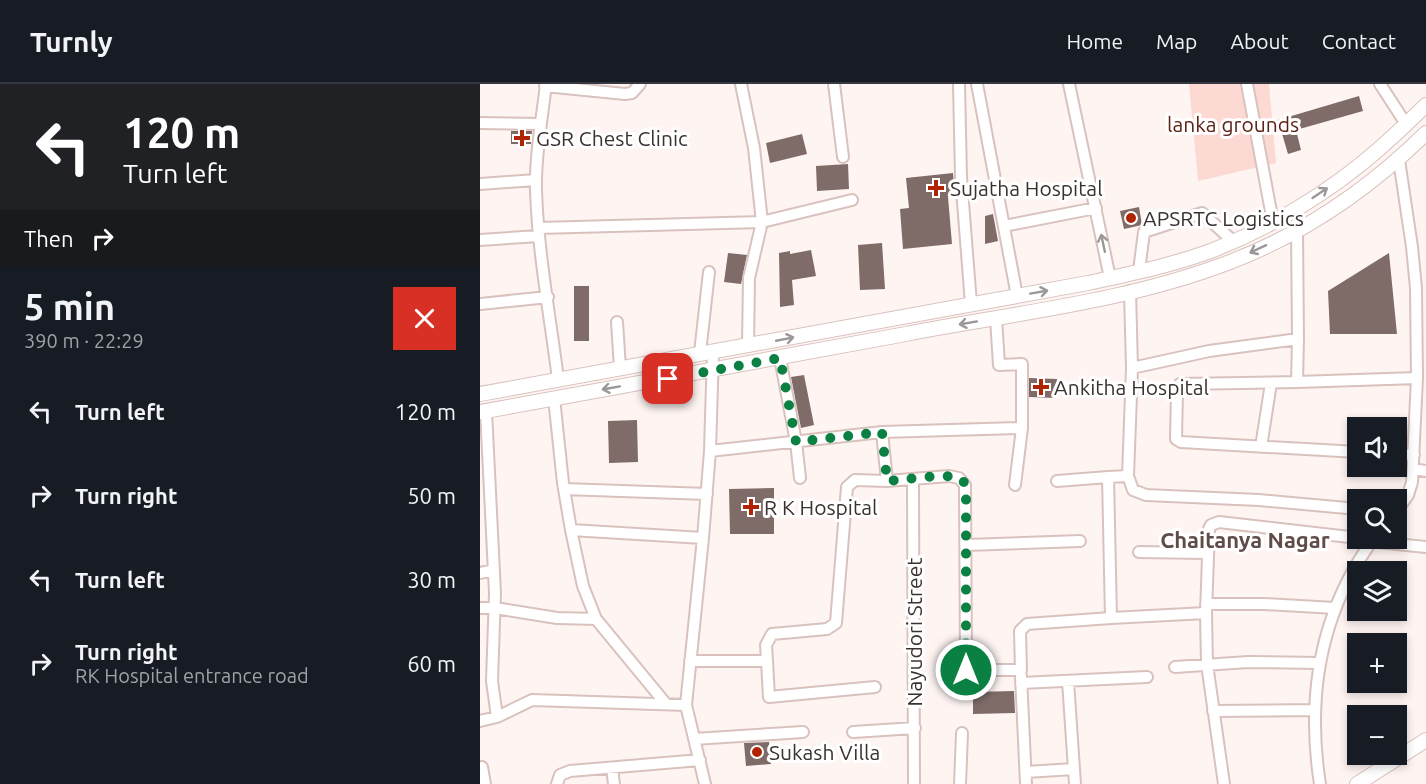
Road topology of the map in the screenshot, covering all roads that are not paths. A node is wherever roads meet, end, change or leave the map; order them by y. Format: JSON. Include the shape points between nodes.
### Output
{"nodes":[{"id":1,"x":640,"y":84,"type":"edge"},
{"id":2,"x":741,"y":84,"type":"edge"},
{"id":3,"x":834,"y":84,"type":"edge"},
{"id":4,"x":959,"y":84,"type":"edge"},
{"id":5,"x":977,"y":84,"type":"edge"},
{"id":6,"x":1069,"y":84,"type":"edge"},
{"id":7,"x":1247,"y":84,"type":"edge"},
{"id":8,"x":1380,"y":84,"type":"edge"},
{"id":9,"x":545,"y":85,"type":"edge"},
{"id":10,"x":1426,"y":105,"type":"edge"},
{"id":11,"x":480,"y":123,"type":"edge"},
{"id":12,"x":541,"y":124,"type":"junction"},
{"id":13,"x":1406,"y":124,"type":"junction"},
{"id":14,"x":1426,"y":133,"type":"edge"},
{"id":15,"x":843,"y":157,"type":"dead end"},
{"id":16,"x":1399,"y":160,"type":"junction"},
{"id":17,"x":537,"y":180,"type":"junction"},
{"id":18,"x":480,"y":184,"type":"edge"},
{"id":19,"x":852,"y":200,"type":"dead end"},
{"id":20,"x":1096,"y":208,"type":"junction"},
{"id":21,"x":762,"y":222,"type":"junction"},
{"id":22,"x":1273,"y":222,"type":"junction"},
{"id":23,"x":1004,"y":226,"type":"junction"},
{"id":24,"x":1297,"y":230,"type":"junction"},
{"id":25,"x":539,"y":232,"type":"junction"},
{"id":26,"x":480,"y":240,"type":"edge"},
{"id":27,"x":1233,"y":242,"type":"junction"},
{"id":28,"x":1139,"y":271,"type":"junction"},
{"id":29,"x":709,"y":272,"type":"dead end"},
{"id":30,"x":1110,"y":278,"type":"junction"},
{"id":31,"x":1130,"y":291,"type":"junction"},
{"id":32,"x":1017,"y":296,"type":"junction"},
{"id":33,"x":1421,"y":296,"type":"edge"},
{"id":34,"x":548,"y":297,"type":"junction"},
{"id":35,"x":480,"y":304,"type":"edge"},
{"id":36,"x":971,"y":304,"type":"junction"},
{"id":37,"x":996,"y":318,"type":"junction"},
{"id":38,"x":616,"y":322,"type":"dead end"},
{"id":39,"x":1298,"y":339,"type":"junction"},
{"id":40,"x":748,"y":346,"type":"junction"},
{"id":41,"x":707,"y":352,"type":"junction"},
{"id":42,"x":780,"y":358,"type":"junction"},
{"id":43,"x":620,"y":368,"type":"junction"},
{"id":44,"x":1132,"y":368,"type":"junction"},
{"id":45,"x":713,"y":371,"type":"junction"},
{"id":46,"x":1417,"y":378,"type":"junction"},
{"id":47,"x":558,"y":379,"type":"junction"},
{"id":48,"x":1271,"y":382,"type":"junction"},
{"id":49,"x":1297,"y":382,"type":"junction"},
{"id":50,"x":1421,"y":392,"type":"edge"},
{"id":51,"x":480,"y":394,"type":"edge"},
{"id":52,"x":554,"y":398,"type":"junction"},
{"id":53,"x":483,"y":411,"type":"edge"},
{"id":54,"x":1022,"y":428,"type":"junction"},
{"id":55,"x":882,"y":432,"type":"junction"},
{"id":56,"x":796,"y":442,"type":"junction"},
{"id":57,"x":1262,"y":447,"type":"junction"},
{"id":58,"x":710,"y":451,"type":"junction"},
{"id":59,"x":1347,"y":451,"type":"edge"},
{"id":60,"x":1407,"y":455,"type":"edge"},
{"id":61,"x":1414,"y":455,"type":"junction"},
{"id":62,"x":1413,"y":469,"type":"junction"},
{"id":63,"x":1426,"y":471,"type":"edge"},
{"id":64,"x":1128,"y":476,"type":"junction"},
{"id":65,"x":1108,"y":477,"type":"junction"},
{"id":66,"x":800,"y":478,"type":"dead end"},
{"id":67,"x":913,"y":479,"type":"junction"},
{"id":68,"x":887,"y":481,"type":"junction"},
{"id":69,"x":1057,"y":481,"type":"dead end"},
{"id":70,"x":1016,"y":485,"type":"dead end"},
{"id":71,"x":564,"y":489,"type":"junction"},
{"id":72,"x":707,"y":494,"type":"junction"},
{"id":73,"x":1407,"y":496,"type":"edge"},
{"id":74,"x":1347,"y":508,"type":"edge"},
{"id":75,"x":571,"y":530,"type":"junction"},
{"id":76,"x":1347,"y":537,"type":"edge"},
{"id":77,"x":703,"y":538,"type":"junction"},
{"id":78,"x":1080,"y":541,"type":"dead end"},
{"id":79,"x":1407,"y":544,"type":"edge"},
{"id":80,"x":966,"y":545,"type":"junction"},
{"id":81,"x":1426,"y":547,"type":"edge"},
{"id":82,"x":1368,"y":549,"type":"edge"},
{"id":83,"x":1139,"y":552,"type":"dead end"},
{"id":84,"x":1207,"y":553,"type":"junction"},
{"id":85,"x":494,"y":570,"type":"junction"},
{"id":86,"x":480,"y":573,"type":"edge"},
{"id":87,"x":480,"y":608,"type":"edge"},
{"id":88,"x":495,"y":608,"type":"junction"},
{"id":89,"x":1206,"y":608,"type":"junction"},
{"id":90,"x":1335,"y":608,"type":"junction"},
{"id":91,"x":596,"y":618,"type":"junction"},
{"id":92,"x":1111,"y":618,"type":"junction"},
{"id":93,"x":690,"y":661,"type":"junction"},
{"id":94,"x":766,"y":661,"type":"junction"},
{"id":95,"x":1319,"y":663,"type":"junction"},
{"id":96,"x":1208,"y":664,"type":"junction"},
{"id":97,"x":1175,"y":667,"type":"dead end"},
{"id":98,"x":1021,"y":670,"type":"junction"},
{"id":99,"x":1147,"y":676,"type":"dead end"},
{"id":100,"x":1068,"y":681,"type":"junction"},
{"id":101,"x":1021,"y":683,"type":"junction"},
{"id":102,"x":875,"y":687,"type":"dead end"},
{"id":103,"x":666,"y":704,"type":"junction"},
{"id":104,"x":686,"y":705,"type":"junction"},
{"id":105,"x":1314,"y":710,"type":"junction"},
{"id":106,"x":1214,"y":711,"type":"junction"},
{"id":107,"x":496,"y":717,"type":"junction"},
{"id":108,"x":480,"y":721,"type":"edge"},
{"id":109,"x":915,"y":728,"type":"junction"},
{"id":110,"x":803,"y":732,"type":"dead end"},
{"id":111,"x":853,"y":732,"type":"dead end"},
{"id":112,"x":962,"y":733,"type":"dead end"},
{"id":113,"x":694,"y":739,"type":"junction"},
{"id":114,"x":1426,"y":740,"type":"edge"},
{"id":115,"x":700,"y":760,"type":"junction"},
{"id":116,"x":482,"y":767,"type":"dead end"},
{"id":117,"x":612,"y":768,"type":"junction"},
{"id":118,"x":1074,"y":769,"type":"junction"},
{"id":119,"x":1026,"y":772,"type":"junction"},
{"id":120,"x":485,"y":784,"type":"edge"},
{"id":121,"x":557,"y":784,"type":"edge"},
{"id":122,"x":614,"y":784,"type":"edge"},
{"id":123,"x":705,"y":784,"type":"edge"},
{"id":124,"x":914,"y":784,"type":"edge"},
{"id":125,"x":960,"y":784,"type":"edge"},
{"id":126,"x":1026,"y":784,"type":"edge"},
{"id":127,"x":1075,"y":784,"type":"edge"},
{"id":128,"x":1224,"y":784,"type":"edge"},
{"id":129,"x":1320,"y":784,"type":"edge"},
{"id":130,"x":1359,"y":784,"type":"edge"}],
"edges":[{"from":1,"to":9,"type":"street","via":[[632,93],[625,94]]},
{"from":2,"to":21,"type":"street","via":[[754,148]]},
{"from":3,"to":15,"type":"street"},
{"from":4,"to":36,"type":"street","via":[[960,177]]},
{"from":5,"to":23,"type":"street"},
{"from":6,"to":20,"type":"street"},
{"from":7,"to":22,"type":"street"},
{"from":8,"to":13,"type":"street"},
{"from":9,"to":12,"type":"street"},
{"from":10,"to":13,"type":"main road"},
{"from":11,"to":12,"type":"street"},
{"from":12,"to":17,"type":"street"},
{"from":22,"to":13,"type":"main road","one_way":true,"via":[[1354,169]]},
{"from":14,"to":16,"type":"main road"},
{"from":16,"to":24,"type":"main road"},
{"from":16,"to":33,"type":"street"},
{"from":17,"to":18,"type":"street"},
{"from":17,"to":25,"type":"street"},
{"from":19,"to":21,"type":"street"},
{"from":20,"to":23,"type":"street"},
{"from":30,"to":20,"type":"street","one_way":true},
{"from":21,"to":25,"type":"street"},
{"from":21,"to":40,"type":"street","via":[[749,278]]},
{"from":22,"to":27,"type":"main road"},
{"from":23,"to":32,"type":"street"},
{"from":24,"to":31,"type":"main road","one_way":true,"via":[[1229,262]]},
{"from":24,"to":39,"type":"street"},
{"from":25,"to":26,"type":"street"},
{"from":25,"to":34,"type":"street"},
{"from":27,"to":28,"type":"main road"},
{"from":27,"to":28,"type":"street","via":[[1202,213],[1144,232]]},
{"from":28,"to":30,"type":"main road"},
{"from":29,"to":41,"type":"street"},
{"from":32,"to":30,"type":"main road","one_way":true},
{"from":31,"to":37,"type":"main road"},
{"from":31,"to":44,"type":"street"},
{"from":32,"to":36,"type":"main road"},
{"from":33,"to":46,"type":"street"},
{"from":34,"to":35,"type":"street"},
{"from":34,"to":47,"type":"street"},
{"from":40,"to":36,"type":"main road","one_way":true},
{"from":37,"to":42,"type":"main road","one_way":true},
{"from":37,"to":54,"type":"street","via":[[999,365],[1022,364]]},
{"from":38,"to":43,"type":"street"},
{"from":39,"to":44,"type":"street","via":[[1209,351]]},
{"from":39,"to":49,"type":"street"},
{"from":40,"to":41,"type":"main road"},
{"from":41,"to":43,"type":"main road"},
{"from":41,"to":45,"type":"street"},
{"from":42,"to":45,"type":"main road"},
{"from":42,"to":56,"type":"street"},
{"from":43,"to":47,"type":"main road"},
{"from":44,"to":64,"type":"street"},
{"from":45,"to":52,"type":"main road","one_way":true},
{"from":45,"to":58,"type":"street"},
{"from":46,"to":49,"type":"street"},
{"from":46,"to":50,"type":"street"},
{"from":47,"to":51,"type":"main road"},
{"from":48,"to":49,"type":"street"},
{"from":48,"to":57,"type":"street"},
{"from":48,"to":57,"type":"street","via":[[1184,383],[1177,393],[1178,441]]},
{"from":50,"to":61,"type":"street"},
{"from":52,"to":53,"type":"main road"},
{"from":52,"to":71,"type":"street"},
{"from":53,"to":85,"type":"street"},
{"from":54,"to":55,"type":"street"},
{"from":54,"to":70,"type":"street"},
{"from":55,"to":56,"type":"street"},
{"from":55,"to":68,"type":"street"},
{"from":56,"to":58,"type":"street"},
{"from":56,"to":66,"type":"street"},
{"from":57,"to":59,"type":"street"},
{"from":58,"to":72,"type":"street"},
{"from":60,"to":61,"type":"street"},
{"from":61,"to":62,"type":"street"},
{"from":62,"to":63,"type":"street"},
{"from":62,"to":73,"type":"street"},
{"from":64,"to":65,"type":"street"},
{"from":64,"to":74,"type":"street","via":[[1133,490],[1146,495]]},
{"from":65,"to":69,"type":"street"},
{"from":65,"to":92,"type":"street"},
{"from":67,"to":68,"type":"street"},
{"from":67,"to":80,"type":"street","via":[[949,476],[963,481]]},
{"from":67,"to":109,"type":"street","name":"Nayudori Street"},
{"from":68,"to":94,"type":"street","via":[[855,480],[847,487],[836,623],[827,629],[772,634],[766,645]]},
{"from":71,"to":72,"type":"street"},
{"from":71,"to":75,"type":"street"},
{"from":72,"to":77,"type":"street"},
{"from":75,"to":77,"type":"street"},
{"from":75,"to":91,"type":"street","via":[[581,577]]},
{"from":76,"to":84,"type":"street","via":[[1219,522],[1209,529]]},
{"from":77,"to":93,"type":"street"},
{"from":78,"to":80,"type":"street"},
{"from":79,"to":81,"type":"street"},
{"from":80,"to":98,"type":"street","via":[[966,670]]},
{"from":82,"to":90,"type":"street"},
{"from":83,"to":84,"type":"street"},
{"from":84,"to":89,"type":"street"},
{"from":85,"to":86,"type":"street"},
{"from":85,"to":88,"type":"street"},
{"from":87,"to":88,"type":"street"},
{"from":88,"to":91,"type":"street","via":[[547,617]]},
{"from":88,"to":107,"type":"street","via":[[492,681]]},
{"from":89,"to":90,"type":"street","via":[[1264,604]]},
{"from":89,"to":92,"type":"street"},
{"from":89,"to":96,"type":"street"},
{"from":90,"to":95,"type":"street"},
{"from":91,"to":103,"type":"street"},
{"from":92,"to":98,"type":"street","via":[[1032,623],[1023,627]]},
{"from":93,"to":94,"type":"street"},
{"from":93,"to":104,"type":"street"},
{"from":94,"to":102,"type":"street","via":[[768,698]]},
{"from":95,"to":96,"type":"street"},
{"from":95,"to":105,"type":"street"},
{"from":96,"to":97,"type":"street"},
{"from":96,"to":106,"type":"street"},
{"from":98,"to":101,"type":"street"},
{"from":99,"to":100,"type":"street"},
{"from":100,"to":101,"type":"street"},
{"from":100,"to":118,"type":"street"},
{"from":101,"to":119,"type":"street"},
{"from":103,"to":104,"type":"street"},
{"from":103,"to":107,"type":"street","via":[[532,700]]},
{"from":104,"to":113,"type":"street"},
{"from":105,"to":106,"type":"street"},
{"from":105,"to":129,"type":"street"},
{"from":106,"to":128,"type":"street"},
{"from":107,"to":108,"type":"street"},
{"from":109,"to":111,"type":"street"},
{"from":109,"to":124,"type":"street","name":"Nayudori Street"},
{"from":110,"to":113,"type":"street"},
{"from":112,"to":125,"type":"street"},
{"from":113,"to":115,"type":"street"},
{"from":114,"to":130,"type":"main road"},
{"from":115,"to":117,"type":"street"},
{"from":115,"to":123,"type":"street"},
{"from":116,"to":120,"type":"street"},
{"from":117,"to":121,"type":"street","via":[[564,772]]},
{"from":117,"to":122,"type":"street"},
{"from":118,"to":119,"type":"street"},
{"from":118,"to":127,"type":"street"},
{"from":119,"to":126,"type":"street"}]}
